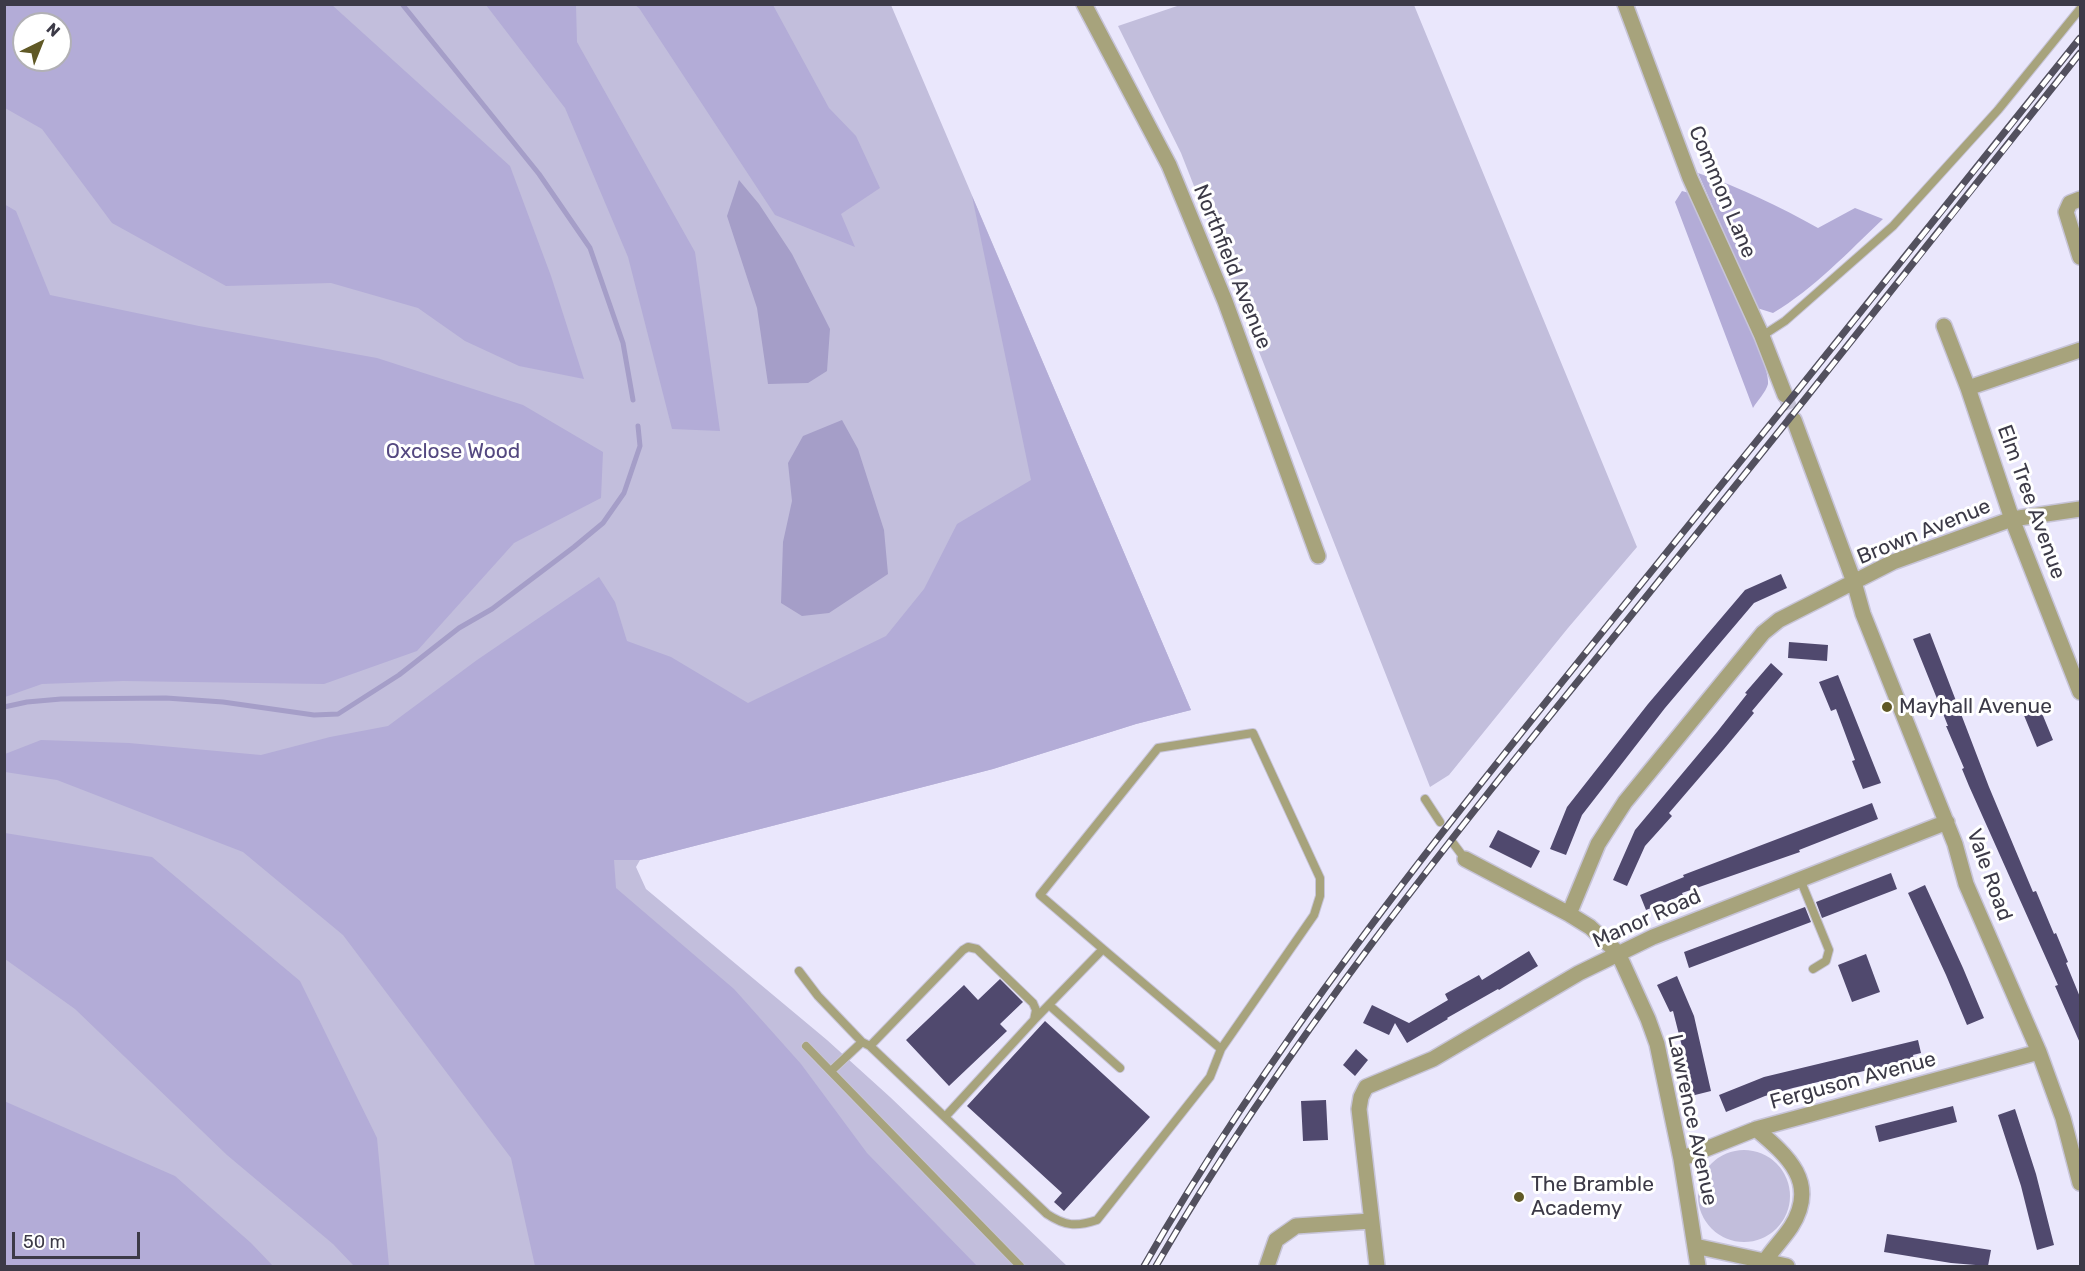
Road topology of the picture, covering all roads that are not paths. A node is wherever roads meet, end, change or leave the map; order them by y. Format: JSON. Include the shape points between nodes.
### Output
{"nodes":[{"id":1,"x":1084,"y":4,"type":"edge"},
{"id":2,"x":1625,"y":4,"type":"edge"},
{"id":3,"x":2080,"y":9,"type":"edge"},
{"id":4,"x":2080,"y":199,"type":"edge"},
{"id":5,"x":2080,"y":257,"type":"edge"},
{"id":6,"x":1944,"y":326,"type":"dead end"},
{"id":7,"x":1762,"y":336,"type":"junction"},
{"id":8,"x":2080,"y":350,"type":"edge"},
{"id":9,"x":1968,"y":388,"type":"junction"},
{"id":10,"x":1785,"y":395,"type":"tunnel mouth"},
{"id":11,"x":1794,"y":420,"type":"tunnel mouth"},
{"id":12,"x":2080,"y":509,"type":"edge"},
{"id":13,"x":2012,"y":519,"type":"junction"},
{"id":14,"x":1318,"y":556,"type":"dead end"},
{"id":15,"x":1854,"y":582,"type":"junction"},
{"id":16,"x":2080,"y":692,"type":"edge"},
{"id":17,"x":1425,"y":799,"type":"dead end"},
{"id":18,"x":1440,"y":822,"type":"dead end"},
{"id":19,"x":1947,"y":822,"type":"junction"},
{"id":20,"x":1453,"y":843,"type":"dead end"},
{"id":21,"x":1465,"y":859,"type":"joint"},
{"id":22,"x":1800,"y":879,"type":"junction"},
{"id":23,"x":1569,"y":914,"type":"junction"},
{"id":24,"x":1103,"y":949,"type":"junction"},
{"id":25,"x":1618,"y":953,"type":"junction"},
{"id":26,"x":1813,"y":969,"type":"dead end"},
{"id":27,"x":799,"y":971,"type":"dead end"},
{"id":28,"x":1049,"y":1005,"type":"junction"},
{"id":29,"x":1034,"y":1020,"type":"junction"},
{"id":30,"x":862,"y":1042,"type":"junction"},
{"id":31,"x":806,"y":1046,"type":"dead end"},
{"id":32,"x":870,"y":1046,"type":"junction"},
{"id":33,"x":1221,"y":1049,"type":"junction"},
{"id":34,"x":2039,"y":1052,"type":"junction"},
{"id":35,"x":1120,"y":1068,"type":"dead end"},
{"id":36,"x":831,"y":1071,"type":"junction"},
{"id":37,"x":945,"y":1117,"type":"junction"},
{"id":38,"x":1756,"y":1129,"type":"junction"},
{"id":39,"x":1681,"y":1159,"type":"junction"},
{"id":40,"x":2080,"y":1178,"type":"edge"},
{"id":41,"x":1371,"y":1221,"type":"junction"},
{"id":42,"x":1695,"y":1245,"type":"junction"},
{"id":43,"x":1766,"y":1261,"type":"junction"},
{"id":44,"x":1020,"y":1266,"type":"edge"},
{"id":45,"x":1267,"y":1266,"type":"edge"},
{"id":46,"x":1377,"y":1266,"type":"edge"},
{"id":47,"x":1698,"y":1266,"type":"edge"},
{"id":48,"x":1787,"y":1266,"type":"edge"}],
"edges":[{"from":1,"to":14,"type":"street","name":"Northfield Avenue","via":[[1169,165]]},
{"from":2,"to":7,"type":"street","name":"Common Lane","via":[[1690,178]]},
{"from":3,"to":7,"type":"lane","via":[[1998,110],[1893,226],[1785,321]]},
{"from":4,"to":5,"type":"street","via":[[2070,203],[2066,212]]},
{"from":6,"to":9,"type":"street","name":"Elm Tree Avenue"},
{"from":7,"to":10,"type":"street","name":"Common Lane"},
{"from":8,"to":9,"type":"street"},
{"from":9,"to":13,"type":"street","name":"Elm Tree Avenue"},
{"from":11,"to":15,"type":"street","name":"Vale Road"},
{"from":12,"to":13,"type":"street","name":"Brown Avenue"},
{"from":13,"to":15,"type":"street","name":"Brown Avenue","via":[[1893,562]]},
{"from":13,"to":16,"type":"street","name":"Elm Tree Avenue"},
{"from":15,"to":19,"type":"street","name":"Vale Road","via":[[1863,614]]},
{"from":15,"to":23,"type":"street","via":[[1779,620],[1763,633],[1625,802],[1598,844]]},
{"from":17,"to":18,"type":"lane"},
{"from":19,"to":22,"type":"street","name":"Manor Road"},
{"from":19,"to":34,"type":"street","name":"Vale Road","via":[[1966,884]]},
{"from":20,"to":21,"type":"lane"},
{"from":21,"to":23,"type":"street","name":"Lawrence Avenue"},
{"from":22,"to":25,"type":"street","name":"Manor Road"},
{"from":22,"to":26,"type":"lane","via":[[1830,950],[1826,961]]},
{"from":23,"to":25,"type":"street","name":"Lawrence Avenue"},
{"from":24,"to":28,"type":"lane"},
{"from":24,"to":33,"type":"lane"},
{"from":24,"to":33,"type":"lane","via":[[1040,894],[1158,748],[1253,733],[1320,878],[1320,896],[1314,915]]},
{"from":25,"to":39,"type":"street","name":"Lawrence Avenue","via":[[1657,1044]]},
{"from":25,"to":41,"type":"street","name":"Manor Road","via":[[1433,1059],[1366,1087],[1359,1109]]},
{"from":27,"to":30,"type":"lane"},
{"from":28,"to":29,"type":"lane"},
{"from":28,"to":35,"type":"lane"},
{"from":29,"to":32,"type":"lane","via":[[1033,1003],[977,949],[968,947]]},
{"from":29,"to":37,"type":"lane"},
{"from":30,"to":32,"type":"lane"},
{"from":30,"to":36,"type":"lane"},
{"from":31,"to":36,"type":"lane"},
{"from":32,"to":37,"type":"lane"},
{"from":33,"to":37,"type":"lane","via":[[1210,1077],[1189,1104],[1097,1220],[1082,1225],[1062,1224],[1047,1214]]},
{"from":34,"to":38,"type":"street","name":"Ferguson Avenue"},
{"from":34,"to":40,"type":"street","name":"Vale Road"},
{"from":36,"to":44,"type":"lane"},
{"from":38,"to":39,"type":"street","name":"Ferguson Avenue"},
{"from":38,"to":43,"type":"street","via":[[1791,1162],[1798,1173],[1803,1200],[1794,1223]]},
{"from":39,"to":42,"type":"street","name":"Lawrence Avenue"},
{"from":41,"to":45,"type":"street","via":[[1296,1226],[1276,1240]]},
{"from":41,"to":46,"type":"street"},
{"from":42,"to":43,"type":"street"},
{"from":42,"to":47,"type":"street","name":"Lawrence Avenue"},
{"from":43,"to":48,"type":"street"}]}
